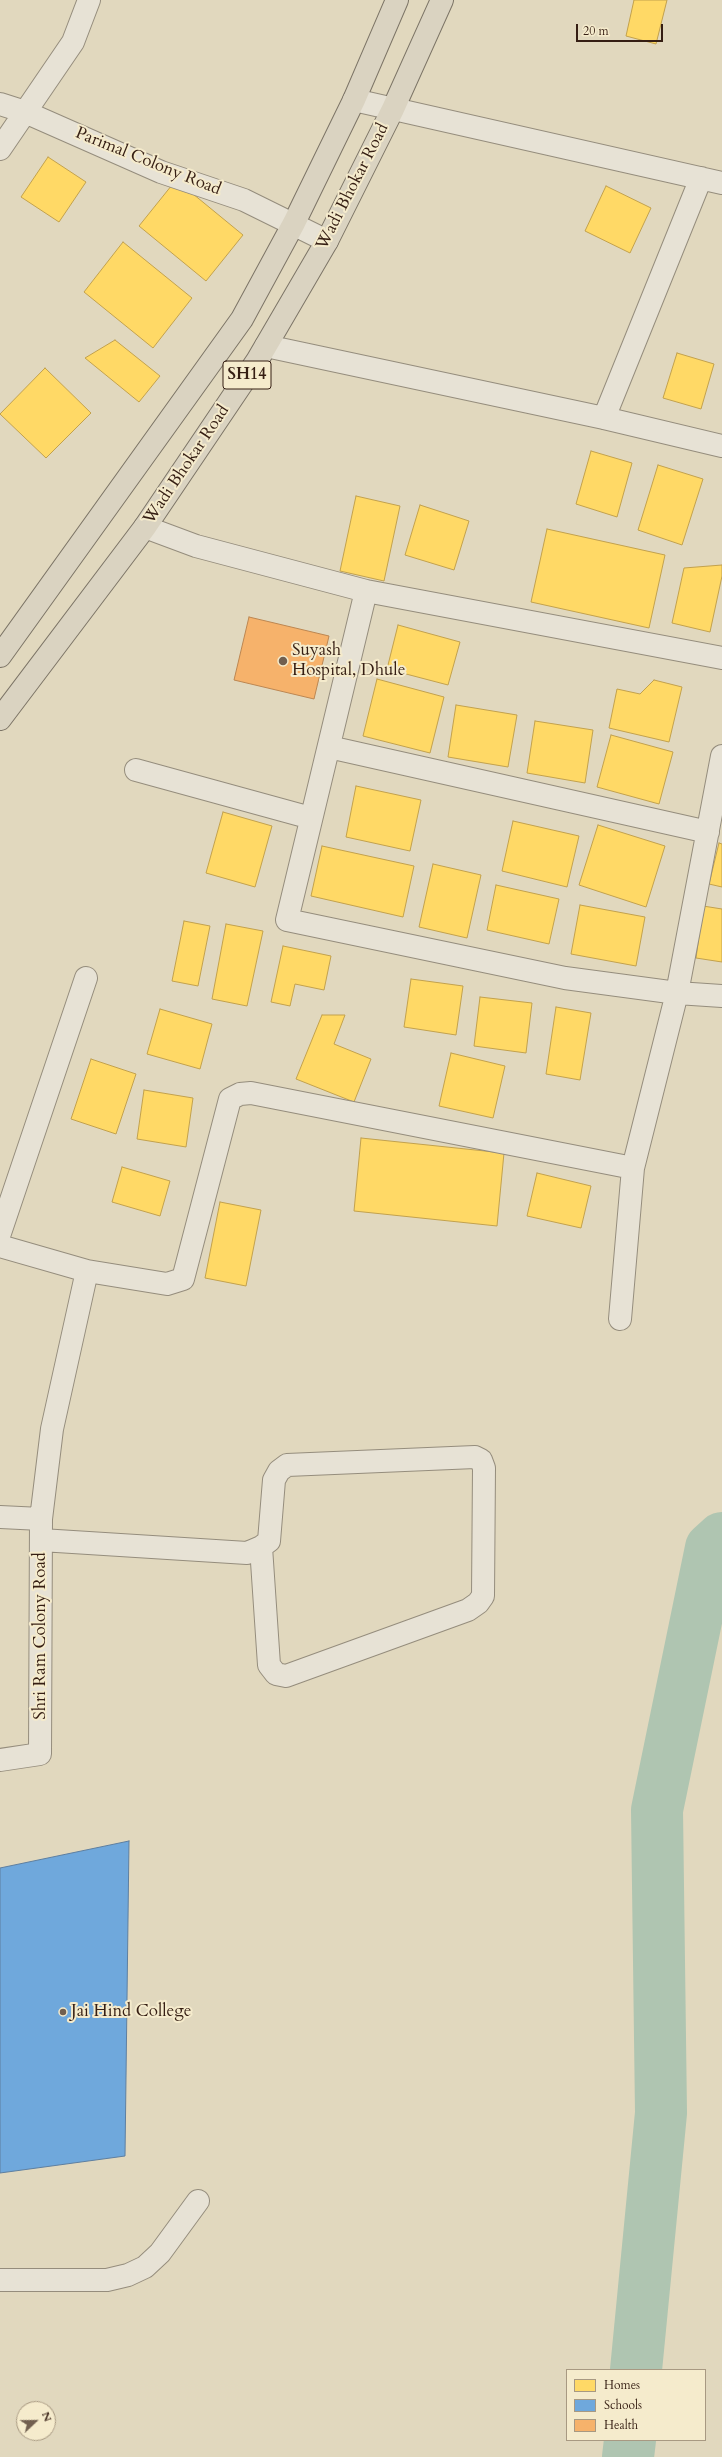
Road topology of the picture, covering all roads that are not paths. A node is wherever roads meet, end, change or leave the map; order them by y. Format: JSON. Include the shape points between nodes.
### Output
{"nodes":[{"id":1,"x":90,"y":0,"type":"edge"},
{"id":2,"x":397,"y":0,"type":"edge"},
{"id":3,"x":442,"y":0,"type":"edge"},
{"id":4,"x":354,"y":100,"type":"junction"},
{"id":5,"x":0,"y":104,"type":"edge"},
{"id":6,"x":393,"y":109,"type":"junction"},
{"id":7,"x":25,"y":112,"type":"junction"},
{"id":8,"x":0,"y":149,"type":"edge"},
{"id":9,"x":701,"y":178,"type":"junction"},
{"id":10,"x":722,"y":183,"type":"edge"},
{"id":11,"x":294,"y":223,"type":"junction"},
{"id":12,"x":327,"y":241,"type":"junction"},
{"id":13,"x":266,"y":346,"type":"junction"},
{"id":14,"x":604,"y":418,"type":"junction"},
{"id":15,"x":722,"y":446,"type":"edge"},
{"id":16,"x":145,"y":527,"type":"junction"},
{"id":17,"x":366,"y":592,"type":"junction"},
{"id":18,"x":1,"y":652,"type":"edge"},
{"id":19,"x":722,"y":658,"type":"edge"},
{"id":20,"x":0,"y":719,"type":"edge"},
{"id":21,"x":329,"y":747,"type":"junction"},
{"id":22,"x":722,"y":756,"type":"edge"},
{"id":23,"x":136,"y":770,"type":"dead end"},
{"id":24,"x":311,"y":818,"type":"junction"},
{"id":25,"x":708,"y":832,"type":"junction"},
{"id":26,"x":86,"y":978,"type":"dead end"},
{"id":27,"x":677,"y":993,"type":"junction"},
{"id":28,"x":722,"y":996,"type":"edge"},
{"id":29,"x":633,"y":1168,"type":"junction"},
{"id":30,"x":0,"y":1233,"type":"edge"},
{"id":31,"x":0,"y":1246,"type":"edge"},
{"id":32,"x":87,"y":1270,"type":"junction"},
{"id":33,"x":620,"y":1319,"type":"dead end"},
{"id":34,"x":0,"y":1517,"type":"edge"},
{"id":35,"x":42,"y":1519,"type":"junction"},
{"id":36,"x":41,"y":1540,"type":"junction"},
{"id":37,"x":262,"y":1547,"type":"junction"},
{"id":38,"x":0,"y":1760,"type":"edge"},
{"id":39,"x":198,"y":2201,"type":"dead end"},
{"id":40,"x":0,"y":2280,"type":"edge"}],
"edges":[{"from":1,"to":7,"type":"street","via":[[73,42]]},
{"from":2,"to":4,"type":"main road","number":"SH14"},
{"from":3,"to":6,"type":"main road","name":"Wadi Bhokar Road","number":"SH14"},
{"from":4,"to":6,"type":"street"},
{"from":4,"to":11,"type":"main road","number":"SH14"},
{"from":5,"to":7,"type":"street","name":"Parimal Colony Road"},
{"from":6,"to":9,"type":"street"},
{"from":6,"to":12,"type":"main road","name":"Wadi Bhokar Road","number":"SH14"},
{"from":7,"to":8,"type":"street"},
{"from":7,"to":11,"type":"street","name":"Parimal Colony Road","via":[[161,172],[244,200]]},
{"from":9,"to":10,"type":"street"},
{"from":9,"to":14,"type":"street"},
{"from":11,"to":12,"type":"street","name":"Parimal Colony Road"},
{"from":11,"to":18,"type":"main road","number":"SH14","via":[[242,319]]},
{"from":12,"to":13,"type":"main road","name":"Wadi Bhokar Road","number":"SH14"},
{"from":13,"to":14,"type":"street"},
{"from":13,"to":16,"type":"main road","name":"Wadi Bhokar Road","number":"SH14"},
{"from":14,"to":15,"type":"street"},
{"from":16,"to":17,"type":"street","via":[[196,546]]},
{"from":16,"to":20,"type":"main road","name":"Wadi Bhokar Road","number":"SH14"},
{"from":17,"to":19,"type":"street"},
{"from":17,"to":21,"type":"street"},
{"from":21,"to":24,"type":"street"},
{"from":21,"to":25,"type":"street"},
{"from":22,"to":25,"type":"street"},
{"from":23,"to":24,"type":"street"},
{"from":24,"to":27,"type":"street","via":[[287,920],[565,978]]},
{"from":25,"to":27,"type":"street"},
{"from":26,"to":30,"type":"street"},
{"from":27,"to":28,"type":"street"},
{"from":27,"to":29,"type":"street"},
{"from":29,"to":32,"type":"street","via":[[251,1093],[240,1094],[230,1098],[183,1279],[168,1284]]},
{"from":29,"to":33,"type":"street"},
{"from":31,"to":32,"type":"street"},
{"from":32,"to":35,"type":"street","name":"Shri Ram Colony Road","via":[[52,1429]]},
{"from":34,"to":35,"type":"street"},
{"from":35,"to":36,"type":"street","name":"Shri Ram Colony Road"},
{"from":36,"to":37,"type":"street","via":[[246,1553]]},
{"from":36,"to":38,"type":"street","name":"Shri Ram Colony Road","via":[[40,1754]]},
{"from":37,"to":37,"type":"street","via":[[269,1665],[276,1674],[286,1676],[468,1610],[483,1596],[484,1468],[481,1460],[475,1457],[287,1465],[279,1471],[274,1480],[269,1541]]},
{"from":39,"to":40,"type":"street","via":[[160,2253],[145,2267],[128,2275],[107,2280]]}]}
